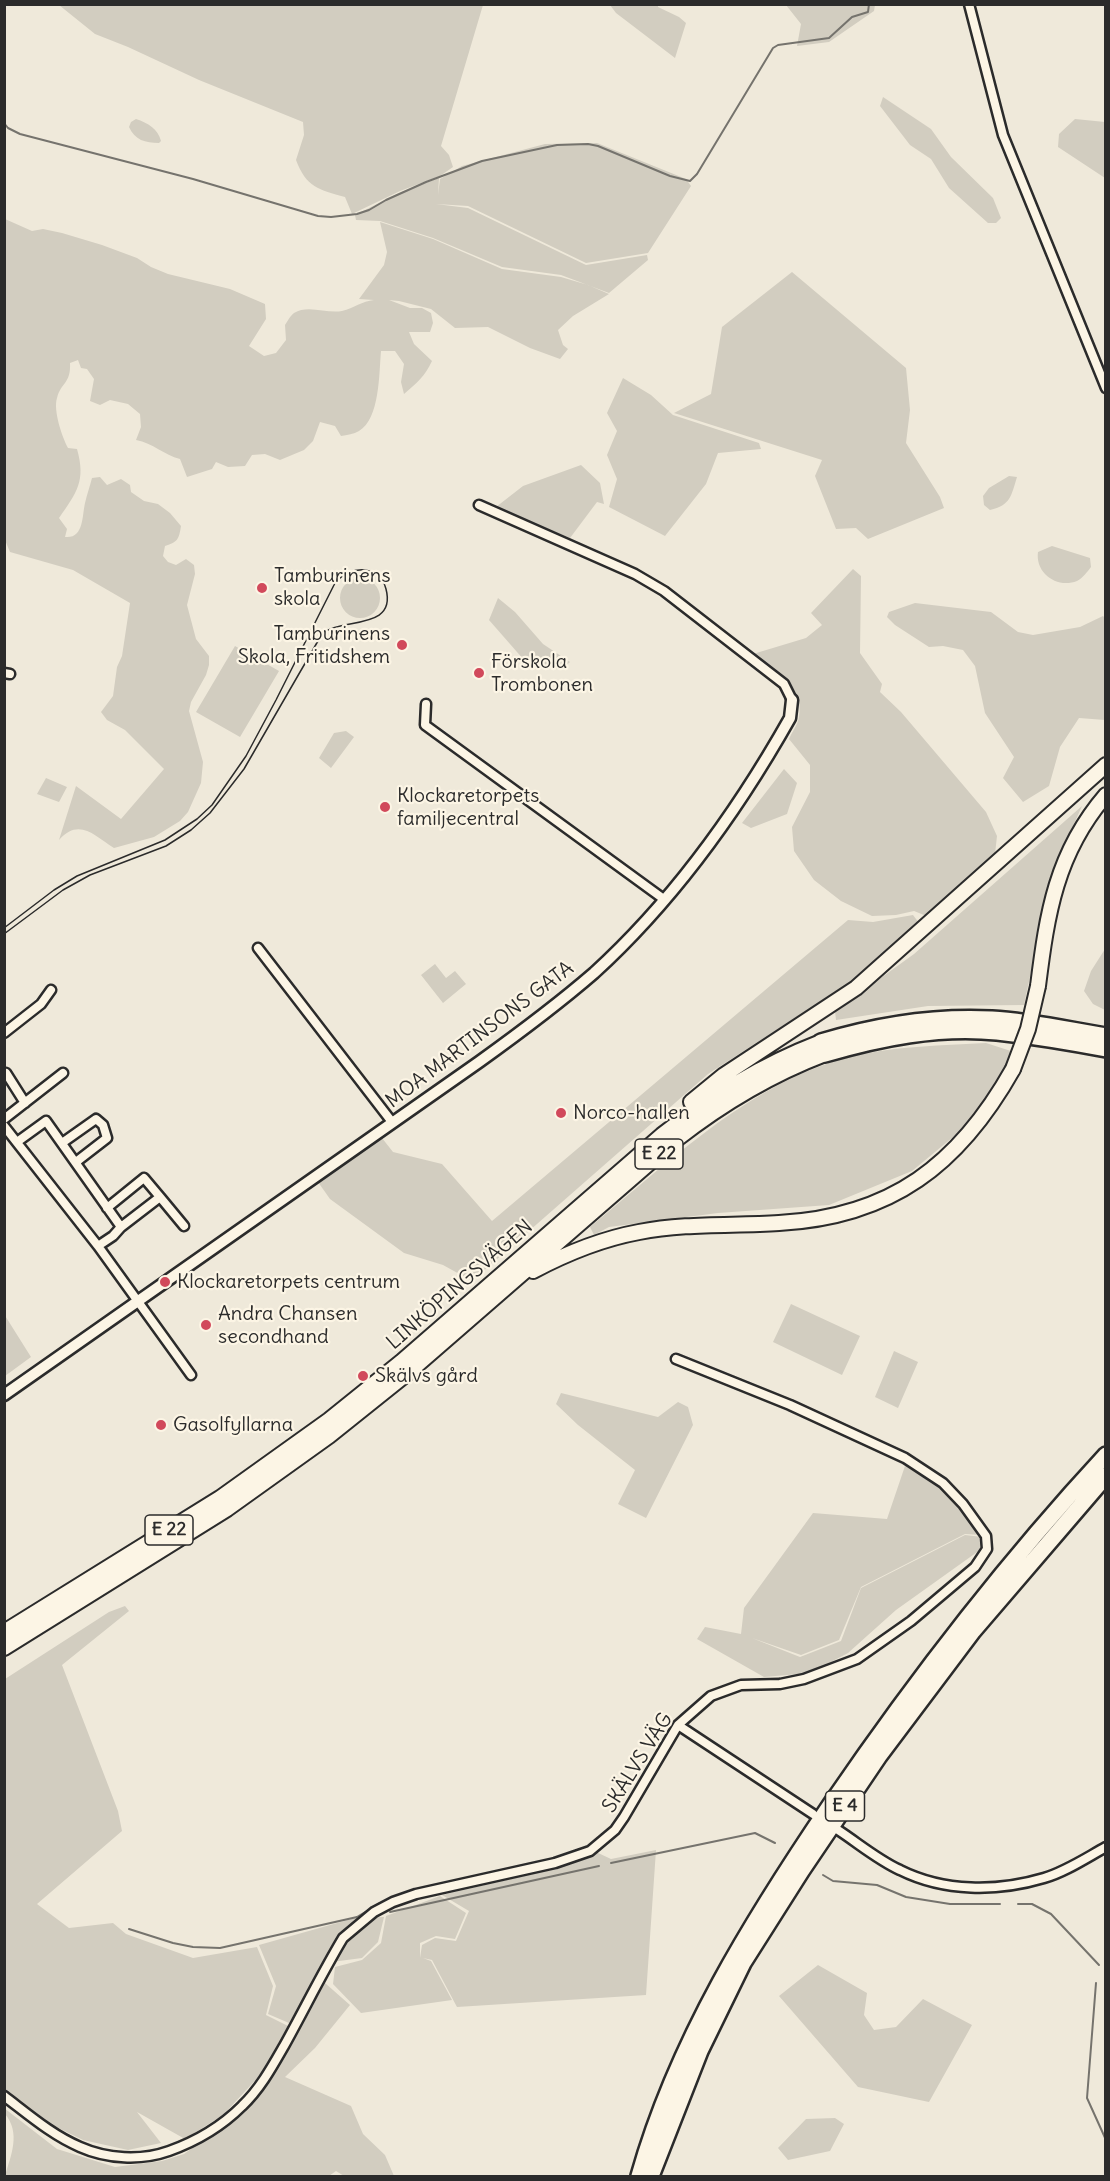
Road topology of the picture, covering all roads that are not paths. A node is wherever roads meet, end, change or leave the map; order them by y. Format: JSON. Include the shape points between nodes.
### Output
{"nodes":[{"id":1,"x":969,"y":4,"type":"edge"},
{"id":2,"x":1106,"y":388,"type":"edge"},
{"id":3,"x":479,"y":505,"type":"dead end"},
{"id":4,"x":792,"y":700,"type":"joint"},
{"id":5,"x":426,"y":704,"type":"dead end"},
{"id":6,"x":1106,"y":765,"type":"edge"},
{"id":7,"x":1106,"y":795,"type":"edge"},
{"id":8,"x":665,"y":900,"type":"junction"},
{"id":9,"x":258,"y":948,"type":"dead end"},
{"id":10,"x":51,"y":990,"type":"dead end"},
{"id":11,"x":4,"y":1033,"type":"edge"},
{"id":12,"x":1106,"y":1036,"type":"edge"},
{"id":13,"x":1073,"y":1043,"type":"junction"},
{"id":14,"x":823,"y":1048,"type":"junction"},
{"id":15,"x":1106,"y":1049,"type":"edge"},
{"id":16,"x":1106,"y":1061,"type":"edge"},
{"id":17,"x":63,"y":1073,"type":"dead end"},
{"id":18,"x":6,"y":1074,"type":"edge"},
{"id":19,"x":25,"y":1103,"type":"junction"},
{"id":20,"x":4,"y":1119,"type":"edge"},
{"id":21,"x":392,"y":1122,"type":"junction"},
{"id":22,"x":4,"y":1126,"type":"edge"},
{"id":23,"x":662,"y":1135,"type":"junction"},
{"id":24,"x":17,"y":1142,"type":"junction"},
{"id":25,"x":62,"y":1143,"type":"junction"},
{"id":26,"x":76,"y":1162,"type":"junction"},
{"id":27,"x":160,"y":1197,"type":"junction"},
{"id":28,"x":107,"y":1208,"type":"junction"},
{"id":29,"x":184,"y":1226,"type":"dead end"},
{"id":30,"x":121,"y":1227,"type":"junction"},
{"id":31,"x":98,"y":1246,"type":"junction"},
{"id":32,"x":512,"y":1281,"type":"junction"},
{"id":33,"x":137,"y":1301,"type":"junction"},
{"id":34,"x":676,"y":1359,"type":"dead end"},
{"id":35,"x":191,"y":1375,"type":"dead end"},
{"id":36,"x":4,"y":1395,"type":"edge"},
{"id":37,"x":1106,"y":1449,"type":"edge"},
{"id":38,"x":1106,"y":1455,"type":"edge"},
{"id":39,"x":1098,"y":1474,"type":"edge"},
{"id":40,"x":4,"y":1632,"type":"edge"},
{"id":41,"x":4,"y":1648,"type":"edge"},
{"id":42,"x":678,"y":1725,"type":"junction"},
{"id":43,"x":813,"y":1814,"type":"dead end"},
{"id":44,"x":838,"y":1830,"type":"dead end"},
{"id":45,"x":1106,"y":1847,"type":"edge"},
{"id":46,"x":4,"y":2096,"type":"edge"},
{"id":47,"x":639,"y":2176,"type":"edge"},
{"id":48,"x":651,"y":2176,"type":"edge"}],
"edges":[{"from":1,"to":2,"type":"street","via":[[1009,152]]},
{"from":3,"to":4,"type":"street","via":[[635,573],[664,591],[784,684]]},
{"from":4,"to":8,"type":"street","name":"MOA MARTINSONS GATA","via":[[790,718],[746,793]]},
{"from":5,"to":8,"type":"street","via":[[425,725]]},
{"from":6,"to":23,"type":"highway","via":[[869,978],[702,1092]]},
{"from":7,"to":32,"type":"highway","bridge":true,"via":[[1075,839],[1056,885],[1028,1029],[1013,1069],[997,1098],[963,1142],[925,1176],[883,1200],[832,1216],[806,1221],[680,1227],[605,1240]]},
{"from":8,"to":21,"type":"street","name":"MOA MARTINSONS GATA","via":[[548,1012]]},
{"from":9,"to":21,"type":"street"},
{"from":10,"to":11,"type":"street","via":[[41,1004]]},
{"from":12,"to":14,"type":"highway","number":"E 22","via":[[995,1019],[955,1018],[874,1027]]},
{"from":13,"to":14,"type":"highway","number":"E 22","via":[[957,1031],[917,1033]]},
{"from":13,"to":15,"type":"highway"},
{"from":13,"to":16,"type":"highway"},
{"from":14,"to":23,"type":"highway","number":"E 22","via":[[772,1062],[704,1102]]},
{"from":14,"to":32,"type":"highway","number":"E 22","via":[[711,1113]]},
{"from":17,"to":19,"type":"street"},
{"from":18,"to":19,"type":"street"},
{"from":19,"to":20,"type":"street"},
{"from":21,"to":33,"type":"street","name":"MOA MARTINSONS GATA"},
{"from":22,"to":24,"type":"street"},
{"from":23,"to":40,"type":"highway","name":"LINKÖPINGSVÄGEN","number":"E 22","via":[[328,1420],[220,1498]]},
{"from":24,"to":25,"type":"street","via":[[46,1121]]},
{"from":24,"to":31,"type":"street"},
{"from":25,"to":26,"type":"street"},
{"from":25,"to":26,"type":"street","via":[[96,1119],[103,1125],[107,1138]]},
{"from":26,"to":28,"type":"street"},
{"from":27,"to":28,"type":"street","via":[[144,1178]]},
{"from":27,"to":29,"type":"street"},
{"from":27,"to":30,"type":"street"},
{"from":28,"to":30,"type":"street"},
{"from":30,"to":31,"type":"street"},
{"from":31,"to":33,"type":"street"},
{"from":32,"to":41,"type":"highway","name":"LINKÖPINGSVÄGEN","number":"E 22","via":[[409,1372],[299,1458],[227,1509]]},
{"from":33,"to":35,"type":"street"},
{"from":33,"to":36,"type":"street","name":"MOA MARTINSONS GATA"},
{"from":34,"to":42,"type":"street","name":"SKÄLVS VÄG","via":[[790,1405],[905,1458],[943,1483],[963,1503],[986,1536],[987,1549],[975,1567],[911,1621],[857,1659],[804,1679],[780,1684],[741,1684],[711,1696]]},
{"from":37,"to":39,"type":"highway"},
{"from":38,"to":39,"type":"highway","number":"E 4"},
{"from":39,"to":47,"type":"highway","number":"E 4","via":[[1012,1562],[962,1624],[791,1863],[733,1957],[688,2046]]},
{"from":39,"to":48,"type":"highway","number":"E 4","via":[[892,1737],[802,1869],[743,1963],[700,2051]]},
{"from":42,"to":43,"type":"street"},
{"from":42,"to":46,"type":"street","name":"SKÄLVS VÄG","via":[[615,1830],[590,1851],[555,1863],[416,1894],[393,1902],[357,1924],[344,1938],[262,2082],[231,2116],[200,2138],[157,2155],[105,2155],[57,2136]]},
{"from":44,"to":45,"type":"street","via":[[900,1870],[939,1884],[971,1888],[1007,1887],[1046,1877]]}]}
